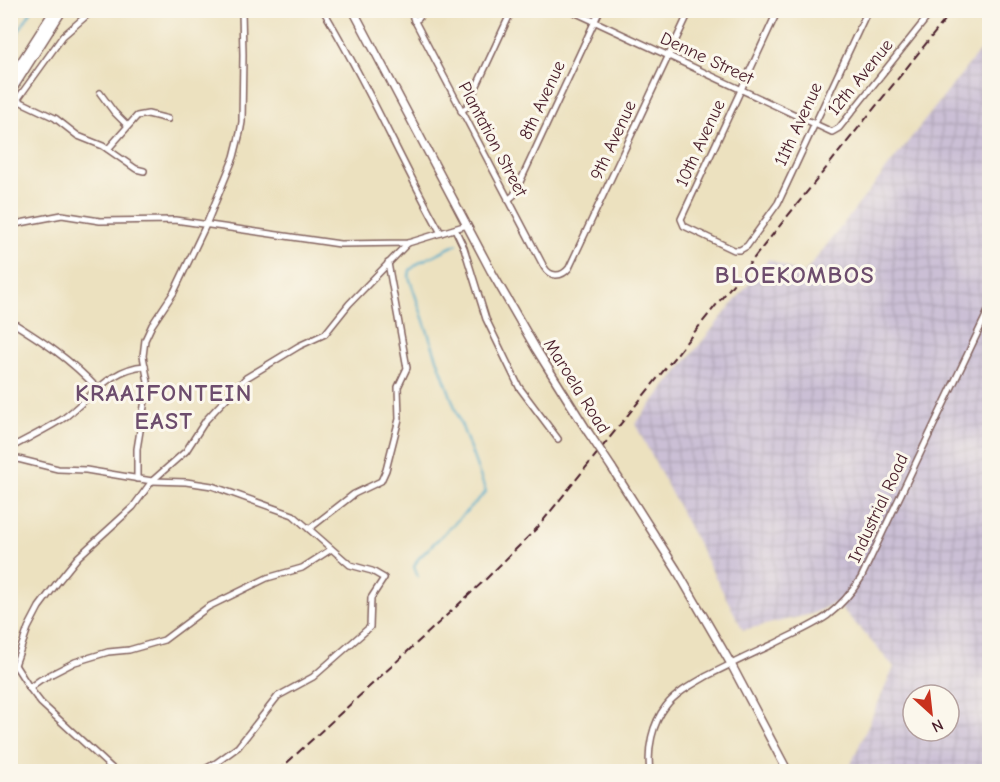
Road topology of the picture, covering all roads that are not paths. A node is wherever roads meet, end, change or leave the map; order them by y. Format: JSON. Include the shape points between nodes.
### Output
{"nodes":[{"id":1,"x":55,"y":10,"type":"edge"},
{"id":2,"x":62,"y":10,"type":"edge"},
{"id":3,"x":93,"y":10,"type":"edge"},
{"id":4,"x":242,"y":10,"type":"edge"},
{"id":5,"x":323,"y":10,"type":"edge"},
{"id":6,"x":353,"y":10,"type":"edge"},
{"id":7,"x":409,"y":10,"type":"edge"},
{"id":8,"x":423,"y":10,"type":"edge"},
{"id":9,"x":512,"y":10,"type":"edge"},
{"id":10,"x":570,"y":10,"type":"edge"},
{"id":11,"x":600,"y":10,"type":"edge"},
{"id":12,"x":690,"y":10,"type":"edge"},
{"id":13,"x":778,"y":10,"type":"edge"},
{"id":14,"x":868,"y":10,"type":"edge"},
{"id":15,"x":933,"y":10,"type":"edge"},
{"id":16,"x":414,"y":21,"type":"junction"},
{"id":17,"x":595,"y":22,"type":"junction"},
{"id":18,"x":668,"y":57,"type":"junction"},
{"id":19,"x":10,"y":80,"type":"edge"},
{"id":20,"x":741,"y":90,"type":"junction"},
{"id":21,"x":10,"y":92,"type":"edge"},
{"id":22,"x":100,"y":93,"type":"dead end"},
{"id":23,"x":14,"y":99,"type":"edge"},
{"id":24,"x":461,"y":111,"type":"junction"},
{"id":25,"x":168,"y":119,"type":"dead end"},
{"id":26,"x":127,"y":125,"type":"junction"},
{"id":27,"x":814,"y":125,"type":"junction"},
{"id":28,"x":832,"y":132,"type":"joint"},
{"id":29,"x":108,"y":149,"type":"junction"},
{"id":30,"x":144,"y":171,"type":"dead end"},
{"id":31,"x":508,"y":200,"type":"junction"},
{"id":32,"x":10,"y":225,"type":"edge"},
{"id":33,"x":206,"y":225,"type":"junction"},
{"id":34,"x":467,"y":225,"type":"junction"},
{"id":35,"x":455,"y":229,"type":"junction"},
{"id":36,"x":441,"y":233,"type":"junction"},
{"id":37,"x":408,"y":243,"type":"junction"},
{"id":38,"x":747,"y":246,"type":"joint"},
{"id":39,"x":388,"y":263,"type":"junction"},
{"id":40,"x":557,"y":275,"type":"joint"},
{"id":41,"x":990,"y":307,"type":"edge"},
{"id":42,"x":10,"y":321,"type":"edge"},
{"id":43,"x":145,"y":366,"type":"junction"},
{"id":44,"x":97,"y":388,"type":"junction"},
{"id":45,"x":558,"y":439,"type":"dead end"},
{"id":46,"x":10,"y":448,"type":"edge"},
{"id":47,"x":10,"y":457,"type":"edge"},
{"id":48,"x":137,"y":479,"type":"junction"},
{"id":49,"x":152,"y":481,"type":"junction"},
{"id":50,"x":309,"y":529,"type":"junction"},
{"id":51,"x":330,"y":550,"type":"junction"},
{"id":52,"x":731,"y":664,"type":"junction"},
{"id":53,"x":15,"y":665,"type":"junction"},
{"id":54,"x":10,"y":670,"type":"edge"},
{"id":55,"x":29,"y":688,"type":"junction"},
{"id":56,"x":116,"y":771,"type":"edge"},
{"id":57,"x":200,"y":771,"type":"edge"},
{"id":58,"x":650,"y":771,"type":"edge"},
{"id":59,"x":788,"y":771,"type":"edge"}],
"edges":[{"from":1,"to":19,"type":"main road"},
{"from":2,"to":21,"type":"main road"},
{"from":3,"to":23,"type":"street","via":[[63,36]]},
{"from":4,"to":33,"type":"street","via":[[242,122],[234,157]]},
{"from":5,"to":36,"type":"street"},
{"from":6,"to":34,"type":"street","name":"Maroela Road"},
{"from":7,"to":16,"type":"street","name":"Plantation Street"},
{"from":8,"to":16,"type":"street"},
{"from":9,"to":24,"type":"street","via":[[467,107]]},
{"from":10,"to":17,"type":"street","name":"Denne Street"},
{"from":11,"to":17,"type":"street","name":"8th Avenue"},
{"from":12,"to":18,"type":"street","name":"9th Avenue"},
{"from":13,"to":20,"type":"street","name":"10th Avenue"},
{"from":14,"to":27,"type":"street","name":"11th Avenue"},
{"from":15,"to":28,"type":"street","name":"12th Avenue"},
{"from":16,"to":24,"type":"street","name":"Plantation Street"},
{"from":17,"to":18,"type":"street","name":"Denne Street"},
{"from":17,"to":31,"type":"street","name":"8th Avenue","via":[[514,195]]},
{"from":18,"to":20,"type":"street","name":"Denne Street"},
{"from":18,"to":40,"type":"street","name":"9th Avenue","via":[[569,268]]},
{"from":20,"to":27,"type":"street","name":"Denne Street"},
{"from":20,"to":38,"type":"street","name":"10th Avenue","via":[[681,224],[730,249]]},
{"from":22,"to":26,"type":"street"},
{"from":23,"to":29,"type":"street"},
{"from":24,"to":31,"type":"street","name":"Plantation Street"},
{"from":25,"to":26,"type":"street","via":[[142,114]]},
{"from":26,"to":29,"type":"street"},
{"from":27,"to":28,"type":"street","name":"Denne Street"},
{"from":27,"to":38,"type":"street","name":"11th Avenue","via":[[778,202]]},
{"from":29,"to":30,"type":"street"},
{"from":31,"to":40,"type":"street","name":"Plantation Street","via":[[545,270]]},
{"from":32,"to":33,"type":"street","via":[[62,215]]},
{"from":33,"to":37,"type":"street","via":[[327,243]]},
{"from":33,"to":43,"type":"street","via":[[174,292],[152,326],[143,356]]},
{"from":34,"to":35,"type":"street"},
{"from":34,"to":52,"type":"street","name":"Maroela Road","bridge":true,"via":[[518,319],[668,554]]},
{"from":35,"to":36,"type":"street"},
{"from":35,"to":45,"type":"street","via":[[486,319],[519,387]]},
{"from":36,"to":37,"type":"street"},
{"from":37,"to":39,"type":"street"},
{"from":39,"to":49,"type":"street","via":[[325,334],[290,351],[236,387],[206,420],[186,451]]},
{"from":39,"to":50,"type":"street","via":[[407,368],[398,387],[399,419],[386,470],[381,481],[354,494]]},
{"from":41,"to":52,"type":"street","name":"Industrial Road","via":[[852,591],[814,624]]},
{"from":42,"to":44,"type":"street","via":[[65,356]]},
{"from":43,"to":44,"type":"street","via":[[122,371]]},
{"from":43,"to":48,"type":"street","via":[[148,382],[137,449]]},
{"from":44,"to":46,"type":"street","via":[[65,417]]},
{"from":47,"to":48,"type":"street","via":[[58,469]]},
{"from":48,"to":49,"type":"street"},
{"from":49,"to":50,"type":"street","via":[[212,486],[286,512]]},
{"from":49,"to":53,"type":"street","via":[[133,507],[78,557],[57,583],[28,628],[15,654]]},
{"from":50,"to":51,"type":"street"},
{"from":51,"to":55,"type":"street","via":[[302,568],[267,578],[208,607],[164,640],[75,662]]},
{"from":51,"to":57,"type":"street","via":[[350,565],[384,578],[371,598],[369,627],[313,677],[278,696],[238,747]]},
{"from":52,"to":58,"type":"street","name":"Industrial Road","via":[[667,704],[652,734]]},
{"from":52,"to":59,"type":"street","name":"Maroela Road"},
{"from":53,"to":54,"type":"street"},
{"from":53,"to":55,"type":"street"},
{"from":55,"to":56,"type":"street","via":[[54,716]]}]}
